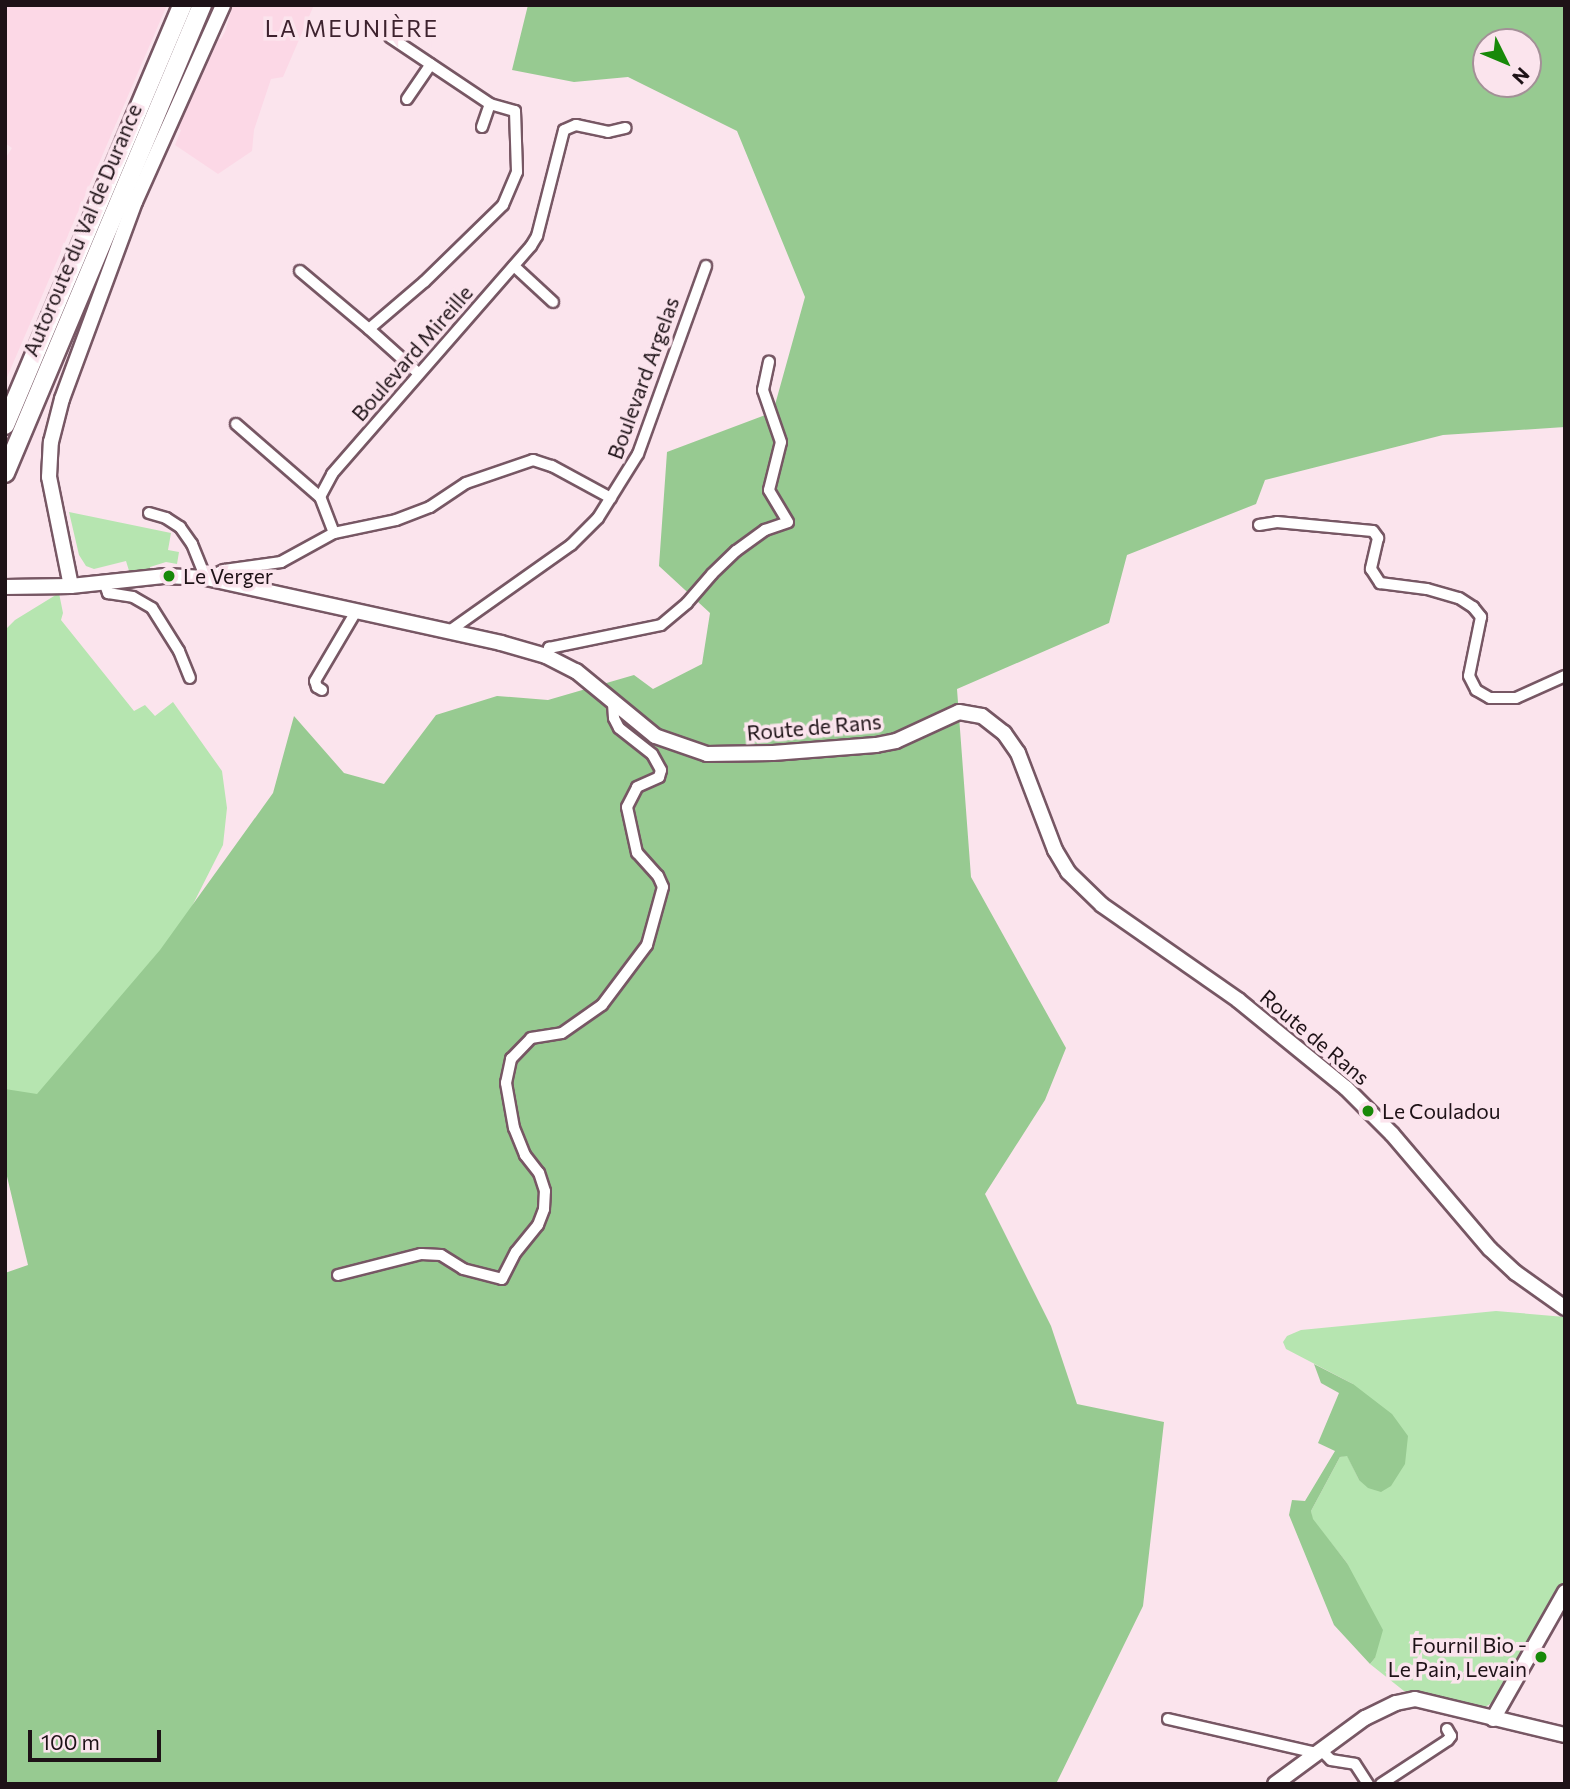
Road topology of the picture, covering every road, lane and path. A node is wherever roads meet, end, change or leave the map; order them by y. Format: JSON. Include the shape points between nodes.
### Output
{"nodes":[{"id":1,"x":182,"y":5,"type":"edge"},
{"id":2,"x":202,"y":5,"type":"edge"},
{"id":3,"x":223,"y":5,"type":"edge"},
{"id":4,"x":390,"y":37,"type":"dead end"},
{"id":5,"x":431,"y":64,"type":"junction"},
{"id":6,"x":407,"y":99,"type":"dead end"},
{"id":7,"x":490,"y":104,"type":"junction"},
{"id":8,"x":482,"y":127,"type":"dead end"},
{"id":9,"x":626,"y":128,"type":"dead end"},
{"id":10,"x":514,"y":266,"type":"junction"},
{"id":11,"x":706,"y":266,"type":"dead end"},
{"id":12,"x":300,"y":271,"type":"dead end"},
{"id":13,"x":553,"y":302,"type":"dead end"},
{"id":14,"x":369,"y":329,"type":"junction"},
{"id":15,"x":769,"y":362,"type":"dead end"},
{"id":16,"x":418,"y":373,"type":"junction"},
{"id":17,"x":236,"y":424,"type":"dead end"},
{"id":18,"x":5,"y":425,"type":"edge"},
{"id":19,"x":5,"y":473,"type":"edge"},
{"id":20,"x":320,"y":497,"type":"junction"},
{"id":21,"x":611,"y":498,"type":"junction"},
{"id":22,"x":149,"y":513,"type":"dead end"},
{"id":23,"x":1259,"y":525,"type":"dead end"},
{"id":24,"x":334,"y":533,"type":"junction"},
{"id":25,"x":206,"y":578,"type":"junction"},
{"id":26,"x":104,"y":582,"type":"junction"},
{"id":27,"x":71,"y":586,"type":"junction"},
{"id":28,"x":5,"y":587,"type":"edge"},
{"id":29,"x":355,"y":613,"type":"junction"},
{"id":30,"x":448,"y":632,"type":"junction"},
{"id":31,"x":546,"y":656,"type":"junction"},
{"id":32,"x":1565,"y":676,"type":"edge"},
{"id":33,"x":190,"y":678,"type":"dead end"},
{"id":34,"x":322,"y":690,"type":"dead end"},
{"id":35,"x":613,"y":703,"type":"junction"},
{"id":36,"x":338,"y":1275,"type":"dead end"},
{"id":37,"x":1565,"y":1308,"type":"edge"},
{"id":38,"x":1565,"y":1592,"type":"edge"},
{"id":39,"x":1168,"y":1719,"type":"dead end"},
{"id":40,"x":1493,"y":1719,"type":"junction"},
{"id":41,"x":1447,"y":1730,"type":"dead end"},
{"id":42,"x":1565,"y":1735,"type":"edge"},
{"id":43,"x":1319,"y":1751,"type":"junction"},
{"id":44,"x":1275,"y":1784,"type":"edge"},
{"id":45,"x":1368,"y":1784,"type":"edge"},
{"id":46,"x":1381,"y":1784,"type":"edge"}],
"edges":[{"from":1,"to":18,"type":"highway","name":"Autoroute du Val de Durance"},
{"from":2,"to":19,"type":"highway","name":"Autoroute du Val de Durance"},
{"from":3,"to":27,"type":"street","via":[[135,202],[62,399],[51,442],[49,477]]},
{"from":4,"to":5,"type":"street"},
{"from":5,"to":6,"type":"street"},
{"from":5,"to":7,"type":"street"},
{"from":7,"to":8,"type":"street"},
{"from":7,"to":14,"type":"street","via":[[515,111],[517,172],[503,205]]},
{"from":9,"to":10,"type":"street","name":"Boulevard Mireille","via":[[607,132],[576,125],[564,130],[537,236]]},
{"from":10,"to":13,"type":"street"},
{"from":10,"to":16,"type":"street","name":"Boulevard Mireille"},
{"from":11,"to":21,"type":"street","name":"Boulevard Argelas","via":[[638,454]]},
{"from":12,"to":14,"type":"street"},
{"from":14,"to":16,"type":"street"},
{"from":15,"to":31,"type":"street","via":[[763,390],[781,442],[769,491],[788,523],[765,530],[736,551],[660,625],[549,649]]},
{"from":16,"to":20,"type":"street","name":"Boulevard Mireille","via":[[332,474]]},
{"from":17,"to":20,"type":"street"},
{"from":20,"to":24,"type":"street"},
{"from":21,"to":24,"type":"street","via":[[533,460],[466,483],[430,507],[396,520]]},
{"from":21,"to":30,"type":"street","name":"Boulevard Argelas","via":[[587,532]]},
{"from":22,"to":25,"type":"street","via":[[180,527]]},
{"from":23,"to":32,"type":"street","via":[[1277,522],[1373,531],[1378,538],[1371,569],[1380,583],[1459,598],[1481,617],[1469,676],[1476,690],[1490,698],[1517,698]]},
{"from":24,"to":25,"type":"street","via":[[281,562],[224,570]]},
{"from":25,"to":26,"type":"street","name":"Route de Rans","via":[[166,576]]},
{"from":25,"to":29,"type":"street","name":"Route de Rans"},
{"from":26,"to":27,"type":"street","name":"Route de Rans"},
{"from":26,"to":33,"type":"street","via":[[108,593],[133,597],[152,608]]},
{"from":27,"to":28,"type":"street","name":"Route de Rans"},
{"from":29,"to":30,"type":"street","name":"Route de Rans"},
{"from":29,"to":34,"type":"street","via":[[315,681]]},
{"from":30,"to":31,"type":"street","name":"Route de Rans"},
{"from":31,"to":35,"type":"street","name":"Route de Rans","via":[[576,671]]},
{"from":35,"to":36,"type":"street","via":[[619,728],[652,754],[661,770],[659,777],[636,787],[627,807],[637,853],[663,887],[648,945],[602,1005],[562,1034],[531,1038],[511,1059],[506,1083],[514,1128],[545,1191],[538,1224],[502,1279],[463,1269],[440,1255],[421,1254]]},
{"from":35,"to":37,"type":"street","name":"Route de Rans","via":[[667,742],[707,754],[876,745],[896,741],[959,712],[971,712],[993,723],[1018,753],[1068,872],[1102,905],[1238,1000],[1346,1088],[1490,1249]]},
{"from":38,"to":40,"type":"street"},
{"from":39,"to":43,"type":"street"},
{"from":40,"to":42,"type":"street"},
{"from":40,"to":43,"type":"street","via":[[1415,1699],[1365,1718]]},
{"from":41,"to":46,"type":"street","via":[[1448,1740]]},
{"from":43,"to":44,"type":"street"},
{"from":43,"to":45,"type":"street","via":[[1331,1760],[1355,1764]]}]}
